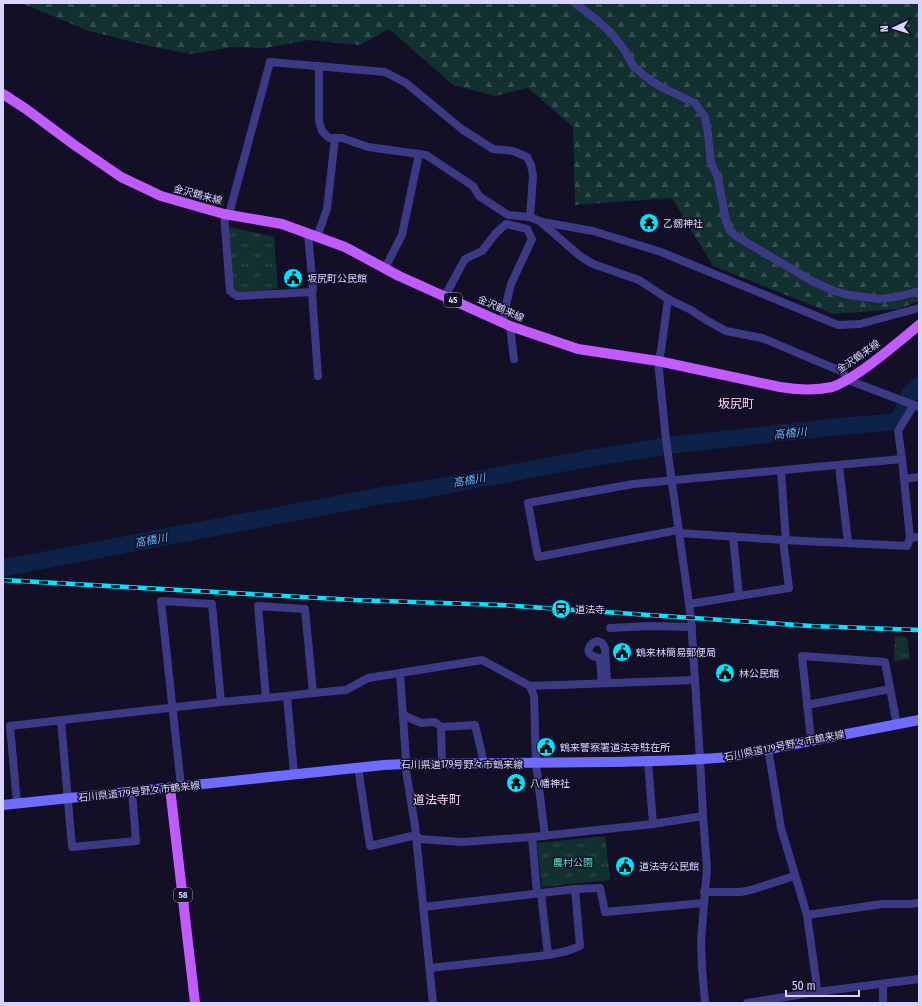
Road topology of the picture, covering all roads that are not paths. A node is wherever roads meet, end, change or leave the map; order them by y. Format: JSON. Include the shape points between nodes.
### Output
{"nodes":[{"id":1,"x":575,"y":3,"type":"edge"},
{"id":2,"x":319,"y":66,"type":"junction"},
{"id":3,"x":3,"y":94,"type":"edge"},
{"id":4,"x":335,"y":138,"type":"junction"},
{"id":5,"x":419,"y":154,"type":"junction"},
{"id":6,"x":226,"y":214,"type":"junction"},
{"id":7,"x":530,"y":217,"type":"junction"},
{"id":8,"x":542,"y":222,"type":"junction"},
{"id":9,"x":312,"y":236,"type":"junction"},
{"id":10,"x":385,"y":268,"type":"junction"},
{"id":11,"x":919,"y":290,"type":"edge"},
{"id":12,"x":312,"y":292,"type":"junction"},
{"id":13,"x":445,"y":296,"type":"junction"},
{"id":14,"x":668,"y":299,"type":"junction"},
{"id":15,"x":919,"y":308,"type":"edge"},
{"id":16,"x":506,"y":324,"type":"junction"},
{"id":17,"x":919,"y":325,"type":"edge"},
{"id":18,"x":514,"y":359,"type":"dead end"},
{"id":19,"x":658,"y":361,"type":"junction"},
{"id":20,"x":318,"y":376,"type":"dead end"},
{"id":21,"x":848,"y":380,"type":"junction"},
{"id":22,"x":911,"y":404,"type":"edge"},
{"id":23,"x":902,"y":459,"type":"junction"},
{"id":24,"x":839,"y":465,"type":"junction"},
{"id":25,"x":781,"y":470,"type":"junction"},
{"id":26,"x":919,"y":477,"type":"edge"},
{"id":27,"x":904,"y":479,"type":"junction"},
{"id":28,"x":671,"y":480,"type":"junction"},
{"id":29,"x":678,"y":531,"type":"junction"},
{"id":30,"x":733,"y":536,"type":"junction"},
{"id":31,"x":919,"y":536,"type":"edge"},
{"id":32,"x":910,"y":538,"type":"junction"},
{"id":33,"x":785,"y":540,"type":"junction"},
{"id":34,"x":848,"y":543,"type":"junction"},
{"id":35,"x":739,"y":596,"type":"junction"},
{"id":36,"x":690,"y":604,"type":"junction"},
{"id":37,"x":692,"y":627,"type":"junction"},
{"id":38,"x":610,"y":628,"type":"dead end"},
{"id":39,"x":400,"y":673,"type":"junction"},
{"id":40,"x":695,"y":680,"type":"junction"},
{"id":41,"x":604,"y":683,"type":"junction"},
{"id":42,"x":530,"y":686,"type":"junction"},
{"id":43,"x":890,"y":689,"type":"junction"},
{"id":44,"x":313,"y":693,"type":"junction"},
{"id":45,"x":287,"y":696,"type":"junction"},
{"id":46,"x":266,"y":698,"type":"junction"},
{"id":47,"x":222,"y":702,"type":"junction"},
{"id":48,"x":807,"y":705,"type":"junction"},
{"id":49,"x":173,"y":708,"type":"junction"},
{"id":50,"x":403,"y":715,"type":"junction"},
{"id":51,"x":61,"y":720,"type":"junction"},
{"id":52,"x":919,"y":720,"type":"edge"},
{"id":53,"x":897,"y":725,"type":"junction"},
{"id":54,"x":441,"y":727,"type":"junction"},
{"id":55,"x":811,"y":740,"type":"junction"},
{"id":56,"x":768,"y":748,"type":"junction"},
{"id":57,"x":700,"y":759,"type":"junction"},
{"id":58,"x":648,"y":761,"type":"junction"},
{"id":59,"x":484,"y":763,"type":"junction"},
{"id":60,"x":405,"y":764,"type":"junction"},
{"id":61,"x":442,"y":764,"type":"junction"},
{"id":62,"x":536,"y":764,"type":"junction"},
{"id":63,"x":358,"y":768,"type":"junction"},
{"id":64,"x":294,"y":774,"type":"junction"},
{"id":65,"x":175,"y":787,"type":"junction"},
{"id":66,"x":132,"y":791,"type":"junction"},
{"id":67,"x":67,"y":798,"type":"junction"},
{"id":68,"x":17,"y":803,"type":"junction"},
{"id":69,"x":3,"y":805,"type":"edge"},
{"id":70,"x":703,"y":816,"type":"junction"},
{"id":71,"x":653,"y":824,"type":"junction"},
{"id":72,"x":416,"y":835,"type":"junction"},
{"id":73,"x":545,"y":836,"type":"junction"},
{"id":74,"x":532,"y":837,"type":"junction"},
{"id":75,"x":794,"y":876,"type":"junction"},
{"id":76,"x":575,"y":889,"type":"junction"},
{"id":77,"x":704,"y":892,"type":"junction"},
{"id":78,"x":539,"y":893,"type":"junction"},
{"id":79,"x":704,"y":903,"type":"junction"},
{"id":80,"x":919,"y":903,"type":"edge"},
{"id":81,"x":423,"y":907,"type":"junction"},
{"id":82,"x":807,"y":915,"type":"junction"},
{"id":83,"x":548,"y":955,"type":"junction"},
{"id":84,"x":430,"y":968,"type":"junction"},
{"id":85,"x":919,"y":979,"type":"edge"},
{"id":86,"x":883,"y":984,"type":"junction"},
{"id":87,"x":817,"y":992,"type":"junction"},
{"id":88,"x":195,"y":1003,"type":"edge"},
{"id":89,"x":433,"y":1003,"type":"edge"},
{"id":90,"x":705,"y":1003,"type":"edge"},
{"id":91,"x":747,"y":1003,"type":"edge"},
{"id":92,"x":883,"y":1003,"type":"edge"}],
"edges":[{"from":1,"to":11,"type":"street","via":[[612,35],[634,67],[650,80],[695,103],[705,117],[711,163],[718,178],[730,231],[805,277],[834,291],[879,299]]},
{"from":2,"to":4,"type":"street","via":[[319,121],[322,131],[330,138]]},
{"from":2,"to":6,"type":"street","via":[[270,62]]},
{"from":2,"to":7,"type":"street","via":[[385,72],[406,83],[463,130],[493,149],[513,151],[527,157],[532,176]]},
{"from":3,"to":6,"type":"main road","name":"金沢鶴来線","number":"45","via":[[121,177],[161,196]]},
{"from":4,"to":5,"type":"street","via":[[368,147]]},
{"from":4,"to":9,"type":"street","via":[[327,209]]},
{"from":5,"to":7,"type":"street","via":[[426,154],[473,186],[479,196],[508,215]]},
{"from":5,"to":10,"type":"street","via":[[402,235]]},
{"from":6,"to":9,"type":"main road","name":"金沢鶴来線","number":"45","via":[[282,224]]},
{"from":6,"to":12,"type":"street","via":[[230,291],[237,296]]},
{"from":7,"to":8,"type":"street"},
{"from":8,"to":14,"type":"street","via":[[580,256],[593,264],[638,280]]},
{"from":8,"to":15,"type":"street","via":[[593,231],[661,252],[838,325],[860,324]]},
{"from":9,"to":10,"type":"main road","name":"金沢鶴来線","number":"45","via":[[345,247]]},
{"from":9,"to":12,"type":"street"},
{"from":10,"to":13,"type":"main road","name":"金沢鶴来線","number":"45"},
{"from":12,"to":20,"type":"street"},
{"from":13,"to":16,"type":"main road","name":"金沢鶴来線","number":"45"},
{"from":13,"to":16,"type":"street","via":[[465,259],[482,251],[506,224],[527,229],[532,239],[511,284]]},
{"from":14,"to":19,"type":"street","via":[[662,351]]},
{"from":14,"to":21,"type":"street","via":[[726,331],[762,338],[844,372]]},
{"from":16,"to":18,"type":"street"},
{"from":16,"to":19,"type":"main road","name":"金沢鶴来線","number":"45","via":[[578,348]]},
{"from":17,"to":21,"type":"main road","name":"金沢鶴来線","number":"45"},
{"from":19,"to":21,"type":"main road","name":"金沢鶴来線","number":"45","via":[[797,390],[833,387]]},
{"from":19,"to":28,"type":"street"},
{"from":21,"to":22,"type":"street"},
{"from":22,"to":23,"type":"street","via":[[898,431]]},
{"from":23,"to":24,"type":"street"},
{"from":23,"to":27,"type":"street"},
{"from":24,"to":25,"type":"street"},
{"from":24,"to":34,"type":"street"},
{"from":25,"to":28,"type":"street"},
{"from":25,"to":33,"type":"street"},
{"from":26,"to":27,"type":"street"},
{"from":27,"to":32,"type":"street"},
{"from":28,"to":29,"type":"street"},
{"from":28,"to":29,"type":"street","via":[[633,484],[528,503],[538,557]]},
{"from":29,"to":30,"type":"street"},
{"from":29,"to":36,"type":"street"},
{"from":30,"to":33,"type":"street"},
{"from":30,"to":35,"type":"street"},
{"from":31,"to":32,"type":"street"},
{"from":32,"to":34,"type":"street","via":[[907,546]]},
{"from":33,"to":34,"type":"street"},
{"from":33,"to":35,"type":"street","via":[[789,588]]},
{"from":35,"to":36,"type":"street"},
{"from":36,"to":37,"type":"street"},
{"from":37,"to":38,"type":"street"},
{"from":37,"to":40,"type":"street"},
{"from":39,"to":42,"type":"street","via":[[482,660]]},
{"from":39,"to":44,"type":"street","via":[[368,678],[346,690]]},
{"from":39,"to":50,"type":"street"},
{"from":40,"to":41,"type":"street"},
{"from":40,"to":57,"type":"street"},
{"from":41,"to":41,"type":"street","via":[[600,658],[593,656],[589,650],[592,643],[597,641],[605,648]]},
{"from":41,"to":42,"type":"street"},
{"from":42,"to":62,"type":"street","via":[[534,696]]},
{"from":43,"to":48,"type":"street"},
{"from":43,"to":48,"type":"street","via":[[885,662],[802,656]]},
{"from":43,"to":53,"type":"street"},
{"from":44,"to":45,"type":"street"},
{"from":44,"to":46,"type":"street","via":[[305,609],[258,606]]},
{"from":45,"to":46,"type":"street"},
{"from":45,"to":64,"type":"street"},
{"from":46,"to":47,"type":"street"},
{"from":47,"to":49,"type":"street"},
{"from":47,"to":49,"type":"street","via":[[212,604],[161,600]]},
{"from":48,"to":55,"type":"street"},
{"from":49,"to":51,"type":"street"},
{"from":49,"to":65,"type":"street"},
{"from":50,"to":54,"type":"street","via":[[421,723],[435,722]]},
{"from":50,"to":60,"type":"street"},
{"from":51,"to":67,"type":"street"},
{"from":51,"to":68,"type":"street","via":[[10,726]]},
{"from":52,"to":53,"type":"main road","name":"石川県道179号野々市鶴来線"},
{"from":53,"to":55,"type":"main road","name":"石川県道179号野々市鶴来線"},
{"from":54,"to":59,"type":"street","via":[[475,725]]},
{"from":54,"to":61,"type":"street"},
{"from":55,"to":56,"type":"main road","name":"石川県道179号野々市鶴来線"},
{"from":56,"to":57,"type":"main road","name":"石川県道179号野々市鶴来線","via":[[728,757]]},
{"from":56,"to":75,"type":"street","via":[[781,828]]},
{"from":57,"to":58,"type":"main road","name":"石川県道179号野々市鶴来線"},
{"from":57,"to":70,"type":"street"},
{"from":58,"to":62,"type":"main road","name":"石川県道179号野々市鶴来線"},
{"from":58,"to":71,"type":"street"},
{"from":59,"to":61,"type":"main road","name":"石川県道179号野々市鶴来線"},
{"from":59,"to":62,"type":"main road","name":"石川県道179号野々市鶴来線"},
{"from":60,"to":61,"type":"main road","name":"石川県道179号野々市鶴来線"},
{"from":60,"to":63,"type":"main road","name":"石川県道179号野々市鶴来線"},
{"from":60,"to":72,"type":"street"},
{"from":62,"to":73,"type":"street"},
{"from":63,"to":64,"type":"main road","name":"石川県道179号野々市鶴来線"},
{"from":63,"to":72,"type":"street","via":[[370,846]]},
{"from":64,"to":65,"type":"main road","name":"石川県道179号野々市鶴来線"},
{"from":65,"to":66,"type":"main road","name":"石川県道179号野々市鶴来線"},
{"from":65,"to":88,"type":"main road","number":"58"},
{"from":66,"to":67,"type":"main road","name":"石川県道179号野々市鶴来線"},
{"from":66,"to":67,"type":"street","via":[[136,841],[72,847]]},
{"from":67,"to":68,"type":"main road","name":"石川県道179号野々市鶴来線"},
{"from":68,"to":69,"type":"main road","name":"石川県道179号野々市鶴来線"},
{"from":70,"to":71,"type":"street"},
{"from":70,"to":77,"type":"street","via":[[707,868]]},
{"from":71,"to":73,"type":"street"},
{"from":72,"to":74,"type":"street","via":[[420,839],[462,842]]},
{"from":72,"to":81,"type":"street"},
{"from":73,"to":74,"type":"street"},
{"from":74,"to":78,"type":"street"},
{"from":75,"to":77,"type":"street","via":[[740,892]]},
{"from":75,"to":82,"type":"street"},
{"from":76,"to":78,"type":"street"},
{"from":76,"to":79,"type":"street","via":[[600,888],[605,912]]},
{"from":76,"to":83,"type":"street","via":[[580,946]]},
{"from":77,"to":79,"type":"street"},
{"from":78,"to":81,"type":"street"},
{"from":78,"to":83,"type":"street"},
{"from":79,"to":90,"type":"street","via":[[701,941]]},
{"from":80,"to":82,"type":"street","via":[[882,904]]},
{"from":81,"to":84,"type":"street"},
{"from":82,"to":87,"type":"street"},
{"from":83,"to":84,"type":"street"},
{"from":84,"to":89,"type":"street"},
{"from":85,"to":86,"type":"street"},
{"from":86,"to":87,"type":"street"},
{"from":86,"to":92,"type":"street"},
{"from":87,"to":91,"type":"street"}]}
